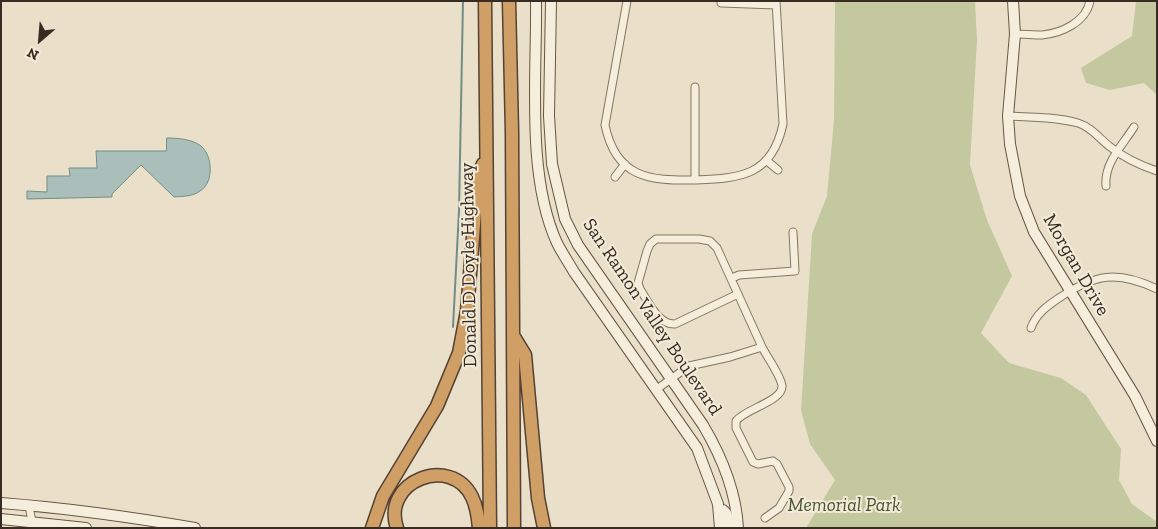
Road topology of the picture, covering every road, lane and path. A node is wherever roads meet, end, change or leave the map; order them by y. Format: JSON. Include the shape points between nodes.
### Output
{"nodes":[{"id":1,"x":485,"y":1,"type":"edge"},
{"id":2,"x":509,"y":1,"type":"edge"},
{"id":3,"x":536,"y":1,"type":"edge"},
{"id":4,"x":551,"y":1,"type":"edge"},
{"id":5,"x":627,"y":1,"type":"edge"},
{"id":6,"x":1013,"y":1,"type":"edge"},
{"id":7,"x":1090,"y":1,"type":"edge"},
{"id":8,"x":721,"y":3,"type":"dead end"},
{"id":9,"x":776,"y":3,"type":"edge"},
{"id":10,"x":1015,"y":34,"type":"junction"},
{"id":11,"x":695,"y":87,"type":"dead end"},
{"id":12,"x":1008,"y":116,"type":"junction"},
{"id":13,"x":1134,"y":127,"type":"dead end"},
{"id":14,"x":1117,"y":152,"type":"junction"},
{"id":15,"x":486,"y":159,"type":"junction"},
{"id":16,"x":766,"y":160,"type":"junction"},
{"id":17,"x":625,"y":164,"type":"junction"},
{"id":18,"x":778,"y":170,"type":"dead end"},
{"id":19,"x":1157,"y":171,"type":"edge"},
{"id":20,"x":615,"y":177,"type":"dead end"},
{"id":21,"x":695,"y":180,"type":"junction"},
{"id":22,"x":1106,"y":186,"type":"dead end"},
{"id":23,"x":793,"y":232,"type":"dead end"},
{"id":24,"x":732,"y":278,"type":"junction"},
{"id":25,"x":1157,"y":289,"type":"edge"},
{"id":26,"x":1069,"y":291,"type":"junction"},
{"id":27,"x":738,"y":294,"type":"junction"},
{"id":28,"x":1030,"y":328,"type":"dead end"},
{"id":29,"x":513,"y":334,"type":"junction"},
{"id":30,"x":762,"y":347,"type":"junction"},
{"id":31,"x":672,"y":379,"type":"junction"},
{"id":32,"x":657,"y":389,"type":"junction"},
{"id":33,"x":1157,"y":441,"type":"edge"},
{"id":34,"x":1,"y":503,"type":"edge"},
{"id":35,"x":29,"y":505,"type":"junction"},
{"id":36,"x":43,"y":506,"type":"junction"},
{"id":37,"x":719,"y":510,"type":"junction"},
{"id":38,"x":765,"y":518,"type":"dead end"},
{"id":39,"x":1,"y":519,"type":"edge"},
{"id":40,"x":32,"y":525,"type":"edge"},
{"id":41,"x":45,"y":525,"type":"edge"},
{"id":42,"x":62,"y":527,"type":"edge"},
{"id":43,"x":86,"y":528,"type":"edge"},
{"id":44,"x":195,"y":528,"type":"edge"},
{"id":45,"x":372,"y":528,"type":"edge"},
{"id":46,"x":396,"y":528,"type":"edge"},
{"id":47,"x":479,"y":528,"type":"edge"},
{"id":48,"x":490,"y":528,"type":"edge"},
{"id":49,"x":514,"y":528,"type":"edge"},
{"id":50,"x":544,"y":528,"type":"edge"},
{"id":51,"x":720,"y":528,"type":"edge"},
{"id":52,"x":730,"y":528,"type":"edge"},
{"id":53,"x":738,"y":528,"type":"edge"}],
"edges":[{"from":1,"to":15,"type":"highway","name":"Donald D Doyle Highway"},
{"from":2,"to":29,"type":"highway"},
{"from":3,"to":32,"type":"main road","name":"San Ramon Valley Boulevard","via":[[537,164],[552,230],[574,272]]},
{"from":4,"to":31,"type":"main road","name":"San Ramon Valley Boulevard","via":[[549,116],[552,164],[565,219],[578,245]]},
{"from":5,"to":17,"type":"street","via":[[605,125],[615,154]]},
{"from":6,"to":10,"type":"main road","name":"Morgan Drive"},
{"from":7,"to":10,"type":"street","via":[[1080,21],[1063,29],[1043,35]]},
{"from":8,"to":9,"type":"street"},
{"from":9,"to":16,"type":"street","via":[[783,124],[774,151]]},
{"from":10,"to":12,"type":"main road","name":"Morgan Drive"},
{"from":11,"to":21,"type":"street"},
{"from":12,"to":14,"type":"street","via":[[1078,123]]},
{"from":12,"to":26,"type":"main road","name":"Morgan Drive","via":[[1020,196],[1034,232]]},
{"from":13,"to":14,"type":"street"},
{"from":14,"to":19,"type":"street"},
{"from":14,"to":22,"type":"street","via":[[1106,170]]},
{"from":15,"to":45,"type":"highway","via":[[478,175],[467,311],[459,353],[438,406],[383,496]]},
{"from":15,"to":48,"type":"highway","name":"Donald D Doyle Highway"},
{"from":16,"to":18,"type":"street"},
{"from":16,"to":21,"type":"street","via":[[740,177]]},
{"from":17,"to":20,"type":"street"},
{"from":17,"to":21,"type":"street","via":[[649,178]]},
{"from":23,"to":24,"type":"street","via":[[795,271]]},
{"from":24,"to":27,"type":"street"},
{"from":24,"to":27,"type":"street","via":[[710,241],[656,239],[647,250],[638,283],[662,321],[668,325]]},
{"from":25,"to":26,"type":"street","via":[[1141,282],[1112,277],[1095,279]]},
{"from":26,"to":28,"type":"street","via":[[1035,318]]},
{"from":26,"to":33,"type":"main road","name":"Morgan Drive","via":[[1135,396]]},
{"from":27,"to":30,"type":"street"},
{"from":29,"to":49,"type":"highway"},
{"from":29,"to":50,"type":"highway","via":[[525,355],[538,498]]},
{"from":30,"to":31,"type":"street","via":[[689,366]]},
{"from":30,"to":38,"type":"street","via":[[782,388],[776,398],[749,410],[736,422],[736,428],[753,462],[778,464],[789,487],[779,508]]},
{"from":31,"to":32,"type":"street"},
{"from":31,"to":53,"type":"main road","name":"San Ramon Valley Boulevard","via":[[716,446],[737,506]]},
{"from":32,"to":37,"type":"main road","name":"San Ramon Valley Boulevard","via":[[697,448]]},
{"from":34,"to":35,"type":"main road"},
{"from":35,"to":36,"type":"main road"},
{"from":35,"to":40,"type":"street"},
{"from":36,"to":41,"type":"street"},
{"from":36,"to":44,"type":"main road"},
{"from":37,"to":51,"type":"main road","name":"San Ramon Valley Boulevard"},
{"from":37,"to":52,"type":"main road","via":[[726,513]]},
{"from":39,"to":40,"type":"main road"},
{"from":40,"to":41,"type":"main road"},
{"from":41,"to":42,"type":"main road"},
{"from":42,"to":43,"type":"main road"},
{"from":46,"to":47,"type":"highway","via":[[394,514],[400,496],[413,482],[434,475],[450,478],[465,487],[476,506]]}]}
